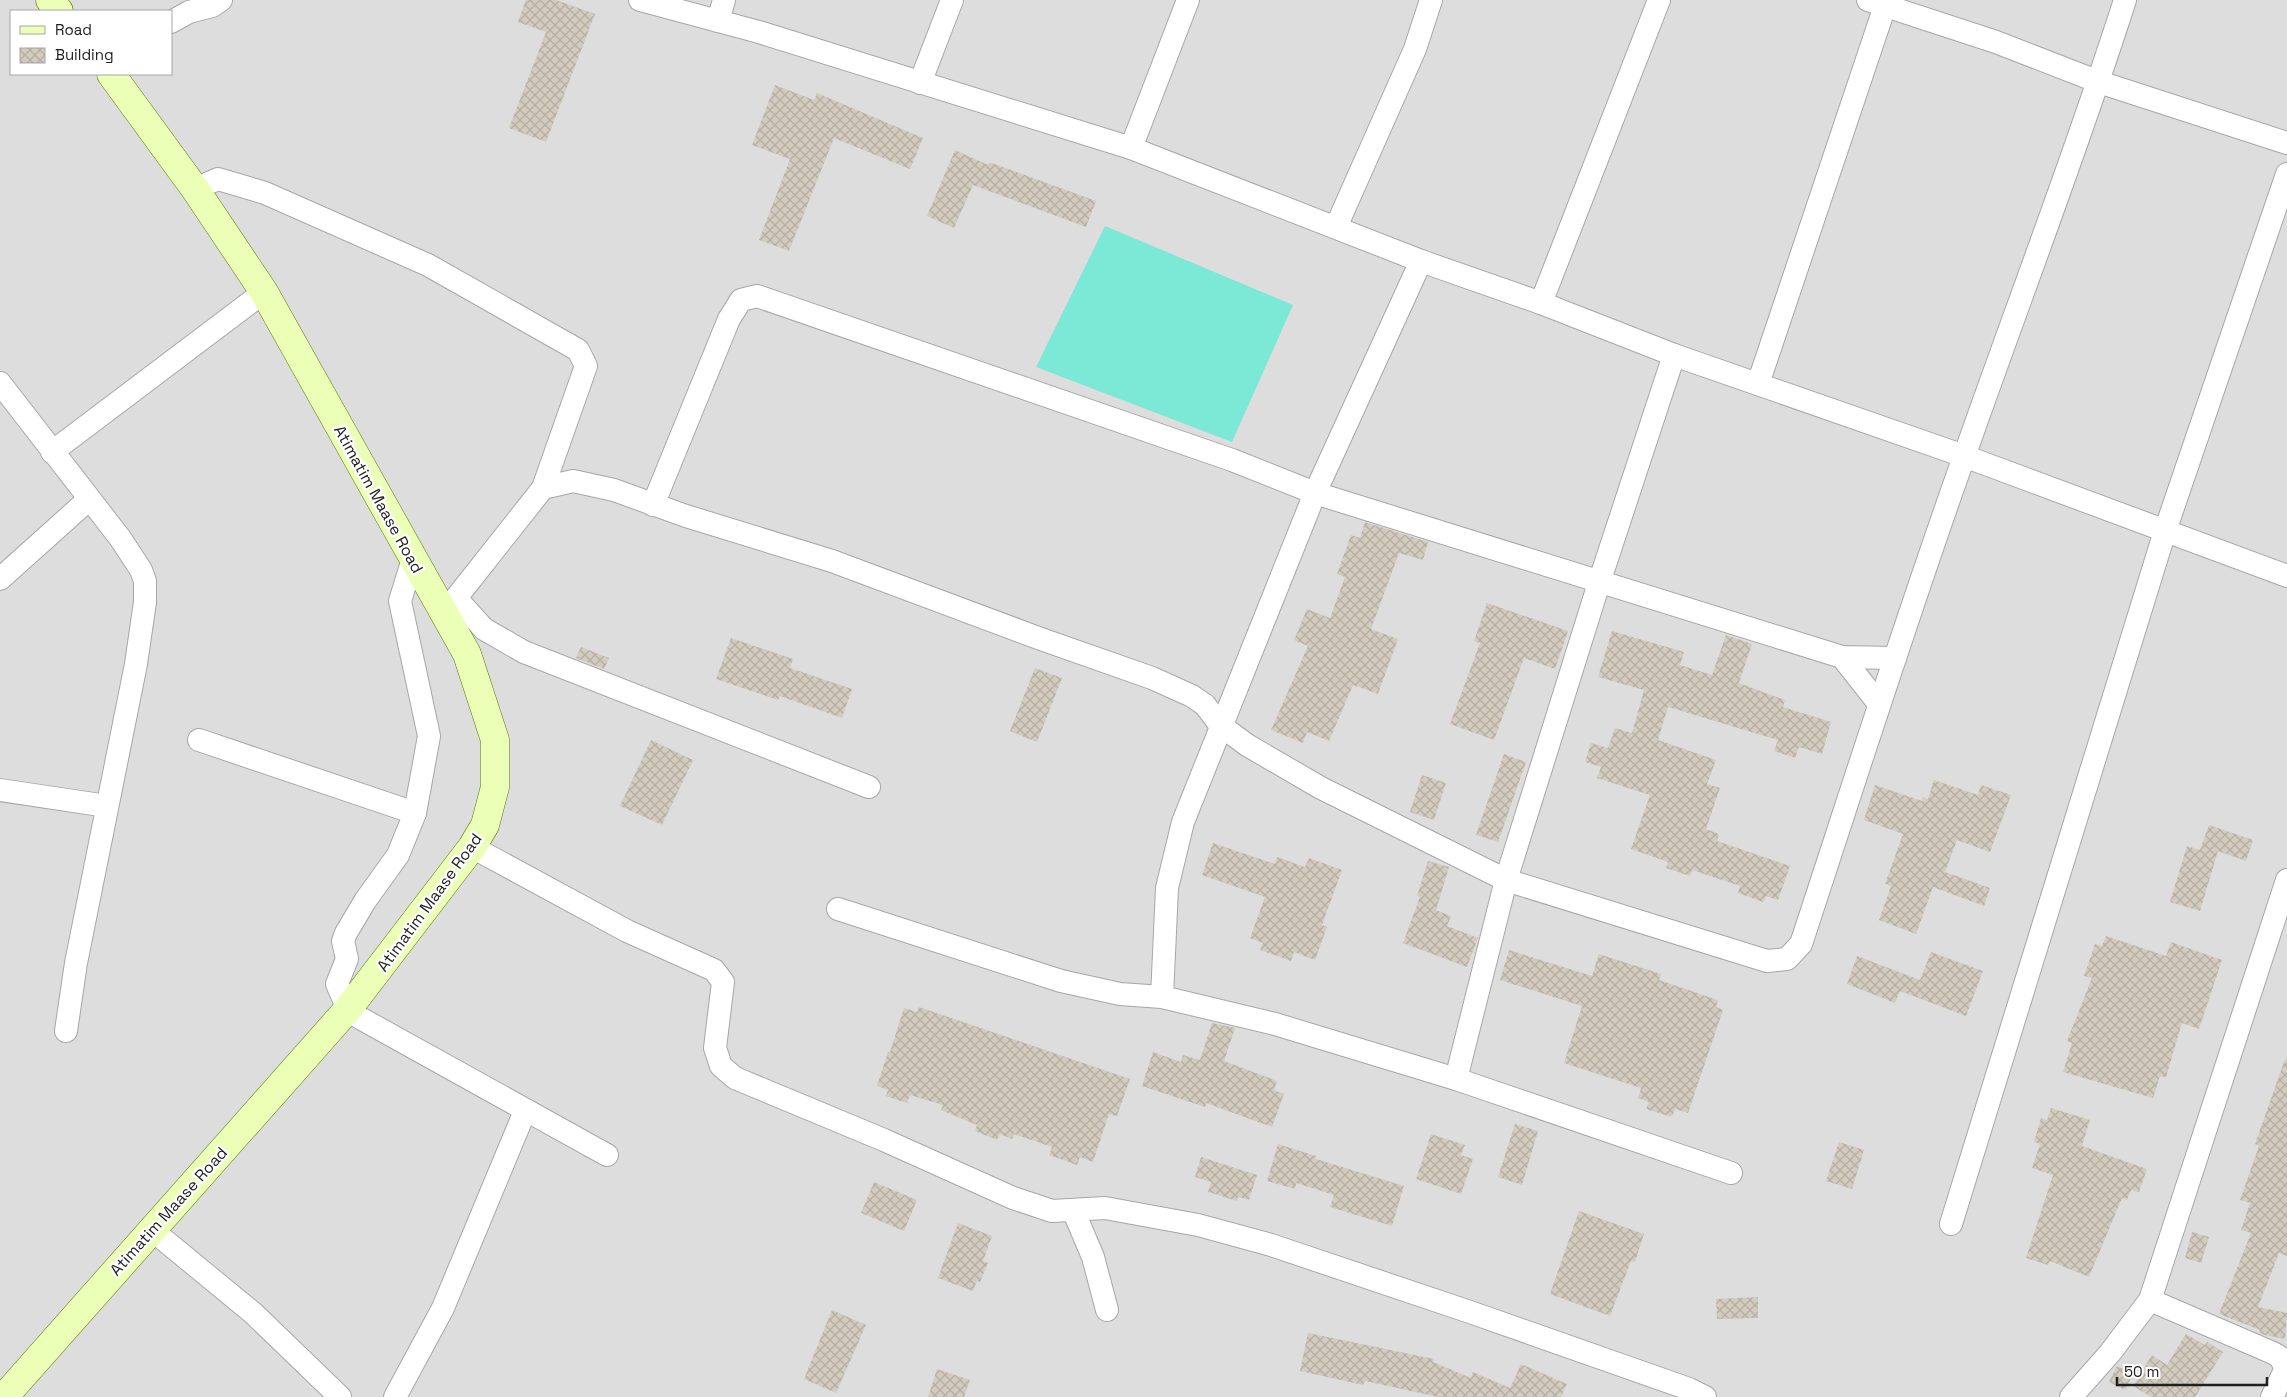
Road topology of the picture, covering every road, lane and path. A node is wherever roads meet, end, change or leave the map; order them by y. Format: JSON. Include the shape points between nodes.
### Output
{"nodes":[{"id":1,"x":50,"y":0,"type":"edge"},
{"id":2,"x":221,"y":0,"type":"edge"},
{"id":3,"x":640,"y":0,"type":"edge"},
{"id":4,"x":952,"y":0,"type":"edge"},
{"id":5,"x":1188,"y":0,"type":"edge"},
{"id":6,"x":1431,"y":0,"type":"edge"},
{"id":7,"x":1659,"y":0,"type":"edge"},
{"id":8,"x":2124,"y":0,"type":"edge"},
{"id":9,"x":1880,"y":2,"type":"edge"},
{"id":10,"x":58,"y":10,"type":"edge"},
{"id":11,"x":721,"y":10,"type":"edge"},
{"id":12,"x":172,"y":21,"type":"edge"},
{"id":13,"x":112,"y":75,"type":"edge"},
{"id":14,"x":2099,"y":82,"type":"junction"},
{"id":15,"x":920,"y":83,"type":"junction"},
{"id":16,"x":2287,"y":142,"type":"edge"},
{"id":17,"x":1131,"y":148,"type":"junction"},
{"id":18,"x":2287,"y":174,"type":"edge"},
{"id":19,"x":194,"y":189,"type":"junction"},
{"id":20,"x":1336,"y":227,"type":"junction"},
{"id":21,"x":1421,"y":261,"type":"junction"},
{"id":22,"x":264,"y":292,"type":"junction"},
{"id":23,"x":1541,"y":303,"type":"junction"},
{"id":24,"x":1674,"y":355,"type":"junction"},
{"id":25,"x":0,"y":383,"type":"edge"},
{"id":26,"x":1758,"y":384,"type":"junction"},
{"id":27,"x":52,"y":452,"type":"junction"},
{"id":28,"x":1964,"y":456,"type":"junction"},
{"id":29,"x":543,"y":488,"type":"junction"},
{"id":30,"x":1315,"y":493,"type":"junction"},
{"id":31,"x":88,"y":500,"type":"junction"},
{"id":32,"x":653,"y":505,"type":"junction"},
{"id":33,"x":2165,"y":531,"type":"junction"},
{"id":34,"x":413,"y":559,"type":"junction"},
{"id":35,"x":2287,"y":576,"type":"edge"},
{"id":36,"x":0,"y":578,"type":"edge"},
{"id":37,"x":1599,"y":583,"type":"junction"},
{"id":38,"x":452,"y":609,"type":"junction"},
{"id":39,"x":1842,"y":657,"type":"junction"},
{"id":40,"x":1895,"y":658,"type":"junction"},
{"id":41,"x":1879,"y":704,"type":"junction"},
{"id":42,"x":1220,"y":725,"type":"junction"},
{"id":43,"x":199,"y":740,"type":"dead end"},
{"id":44,"x":869,"y":787,"type":"dead end"},
{"id":45,"x":0,"y":790,"type":"edge"},
{"id":46,"x":107,"y":806,"type":"junction"},
{"id":47,"x":415,"y":813,"type":"junction"},
{"id":48,"x":472,"y":848,"type":"junction"},
{"id":49,"x":1506,"y":880,"type":"junction"},
{"id":50,"x":2287,"y":880,"type":"edge"},
{"id":51,"x":838,"y":909,"type":"dead end"},
{"id":52,"x":1162,"y":997,"type":"junction"},
{"id":53,"x":348,"y":1009,"type":"junction"},
{"id":54,"x":66,"y":1031,"type":"dead end"},
{"id":55,"x":1456,"y":1079,"type":"junction"},
{"id":56,"x":525,"y":1111,"type":"junction"},
{"id":57,"x":607,"y":1155,"type":"dead end"},
{"id":58,"x":1731,"y":1173,"type":"dead end"},
{"id":59,"x":1074,"y":1210,"type":"junction"},
{"id":60,"x":1951,"y":1224,"type":"dead end"},
{"id":61,"x":152,"y":1230,"type":"junction"},
{"id":62,"x":2150,"y":1300,"type":"junction"},
{"id":63,"x":1107,"y":1310,"type":"dead end"},
{"id":64,"x":2286,"y":1366,"type":"edge"},
{"id":65,"x":4,"y":1397,"type":"edge"},
{"id":66,"x":340,"y":1397,"type":"edge"},
{"id":67,"x":395,"y":1397,"type":"edge"},
{"id":68,"x":1705,"y":1397,"type":"edge"},
{"id":69,"x":2071,"y":1397,"type":"edge"},
{"id":70,"x":2272,"y":1397,"type":"edge"}],
"edges":[{"from":1,"to":10,"type":"main road"},
{"from":2,"to":12,"type":"street"},
{"from":3,"to":11,"type":"street"},
{"from":4,"to":15,"type":"street"},
{"from":5,"to":17,"type":"street"},
{"from":6,"to":20,"type":"street","via":[[1415,49]]},
{"from":7,"to":23,"type":"street"},
{"from":8,"to":14,"type":"street"},
{"from":9,"to":14,"type":"street"},
{"from":9,"to":26,"type":"street"},
{"from":11,"to":15,"type":"street","via":[[759,32]]},
{"from":13,"to":19,"type":"main road","name":"Atimatim Maase Road"},
{"from":14,"to":16,"type":"street"},
{"from":14,"to":28,"type":"street"},
{"from":15,"to":17,"type":"street"},
{"from":17,"to":20,"type":"street"},
{"from":18,"to":33,"type":"street"},
{"from":19,"to":22,"type":"main road","name":"Atimatim Maase Road"},
{"from":19,"to":29,"type":"street","via":[[218,178],[265,193],[428,264],[578,350],[586,366]]},
{"from":20,"to":21,"type":"street"},
{"from":21,"to":23,"type":"street"},
{"from":21,"to":30,"type":"street"},
{"from":22,"to":27,"type":"street"},
{"from":22,"to":34,"type":"main road","name":"Atimatim Maase Road"},
{"from":23,"to":24,"type":"street"},
{"from":24,"to":26,"type":"street"},
{"from":24,"to":37,"type":"street"},
{"from":25,"to":27,"type":"street"},
{"from":26,"to":28,"type":"street"},
{"from":27,"to":31,"type":"street"},
{"from":28,"to":33,"type":"street"},
{"from":28,"to":40,"type":"street"},
{"from":29,"to":32,"type":"street","via":[[572,481],[614,490]]},
{"from":29,"to":38,"type":"street"},
{"from":30,"to":32,"type":"street","via":[[1232,460],[757,296],[741,300],[729,319]]},
{"from":30,"to":37,"type":"street"},
{"from":30,"to":42,"type":"street"},
{"from":31,"to":36,"type":"street"},
{"from":31,"to":46,"type":"street","via":[[120,538],[145,581],[136,664]]},
{"from":32,"to":42,"type":"street","via":[[832,561],[1152,678],[1192,696],[1205,705]]},
{"from":33,"to":35,"type":"street"},
{"from":33,"to":60,"type":"street"},
{"from":34,"to":38,"type":"main road","name":"Atimatim Maase Road"},
{"from":34,"to":47,"type":"street","via":[[400,601],[429,736]]},
{"from":37,"to":39,"type":"street"},
{"from":37,"to":49,"type":"street"},
{"from":38,"to":44,"type":"street","via":[[524,652]]},
{"from":38,"to":48,"type":"main road","name":"Atimatim Maase Road","via":[[495,740],[495,787],[485,825]]},
{"from":39,"to":40,"type":"street"},
{"from":39,"to":41,"type":"street"},
{"from":40,"to":41,"type":"street"},
{"from":41,"to":49,"type":"street","via":[[1802,944],[1787,959],[1767,961]]},
{"from":42,"to":49,"type":"street","via":[[1247,746],[1321,788]]},
{"from":42,"to":52,"type":"street","via":[[1183,822],[1171,868],[1167,888]]},
{"from":43,"to":47,"type":"street"},
{"from":45,"to":46,"type":"street"},
{"from":46,"to":54,"type":"street"},
{"from":47,"to":53,"type":"street","via":[[398,854],[346,933],[343,942],[347,959],[337,984]]},
{"from":48,"to":53,"type":"main road","name":"Atimatim Maase Road"},
{"from":48,"to":59,"type":"street","via":[[627,930],[714,970],[724,982],[716,1048],[721,1066],[735,1078],[1013,1198],[1052,1211]]},
{"from":49,"to":55,"type":"street"},
{"from":50,"to":62,"type":"street"},
{"from":51,"to":52,"type":"street","via":[[1061,981],[1120,994]]},
{"from":52,"to":55,"type":"street","via":[[1276,1024]]},
{"from":53,"to":56,"type":"street"},
{"from":53,"to":61,"type":"main road","name":"Atimatim Maase Road"},
{"from":55,"to":58,"type":"street"},
{"from":56,"to":57,"type":"street"},
{"from":56,"to":67,"type":"street","via":[[442,1308]]},
{"from":59,"to":63,"type":"street","via":[[1093,1257]]},
{"from":59,"to":68,"type":"street","via":[[1094,1207],[1114,1210],[1198,1225],[1271,1245],[1470,1312]]},
{"from":61,"to":65,"type":"main road","name":"Atimatim Maase Road"},
{"from":61,"to":66,"type":"street","via":[[253,1313]]},
{"from":62,"to":64,"type":"street","via":[[2273,1353]]},
{"from":62,"to":69,"type":"street"},
{"from":64,"to":70,"type":"street"}]}
